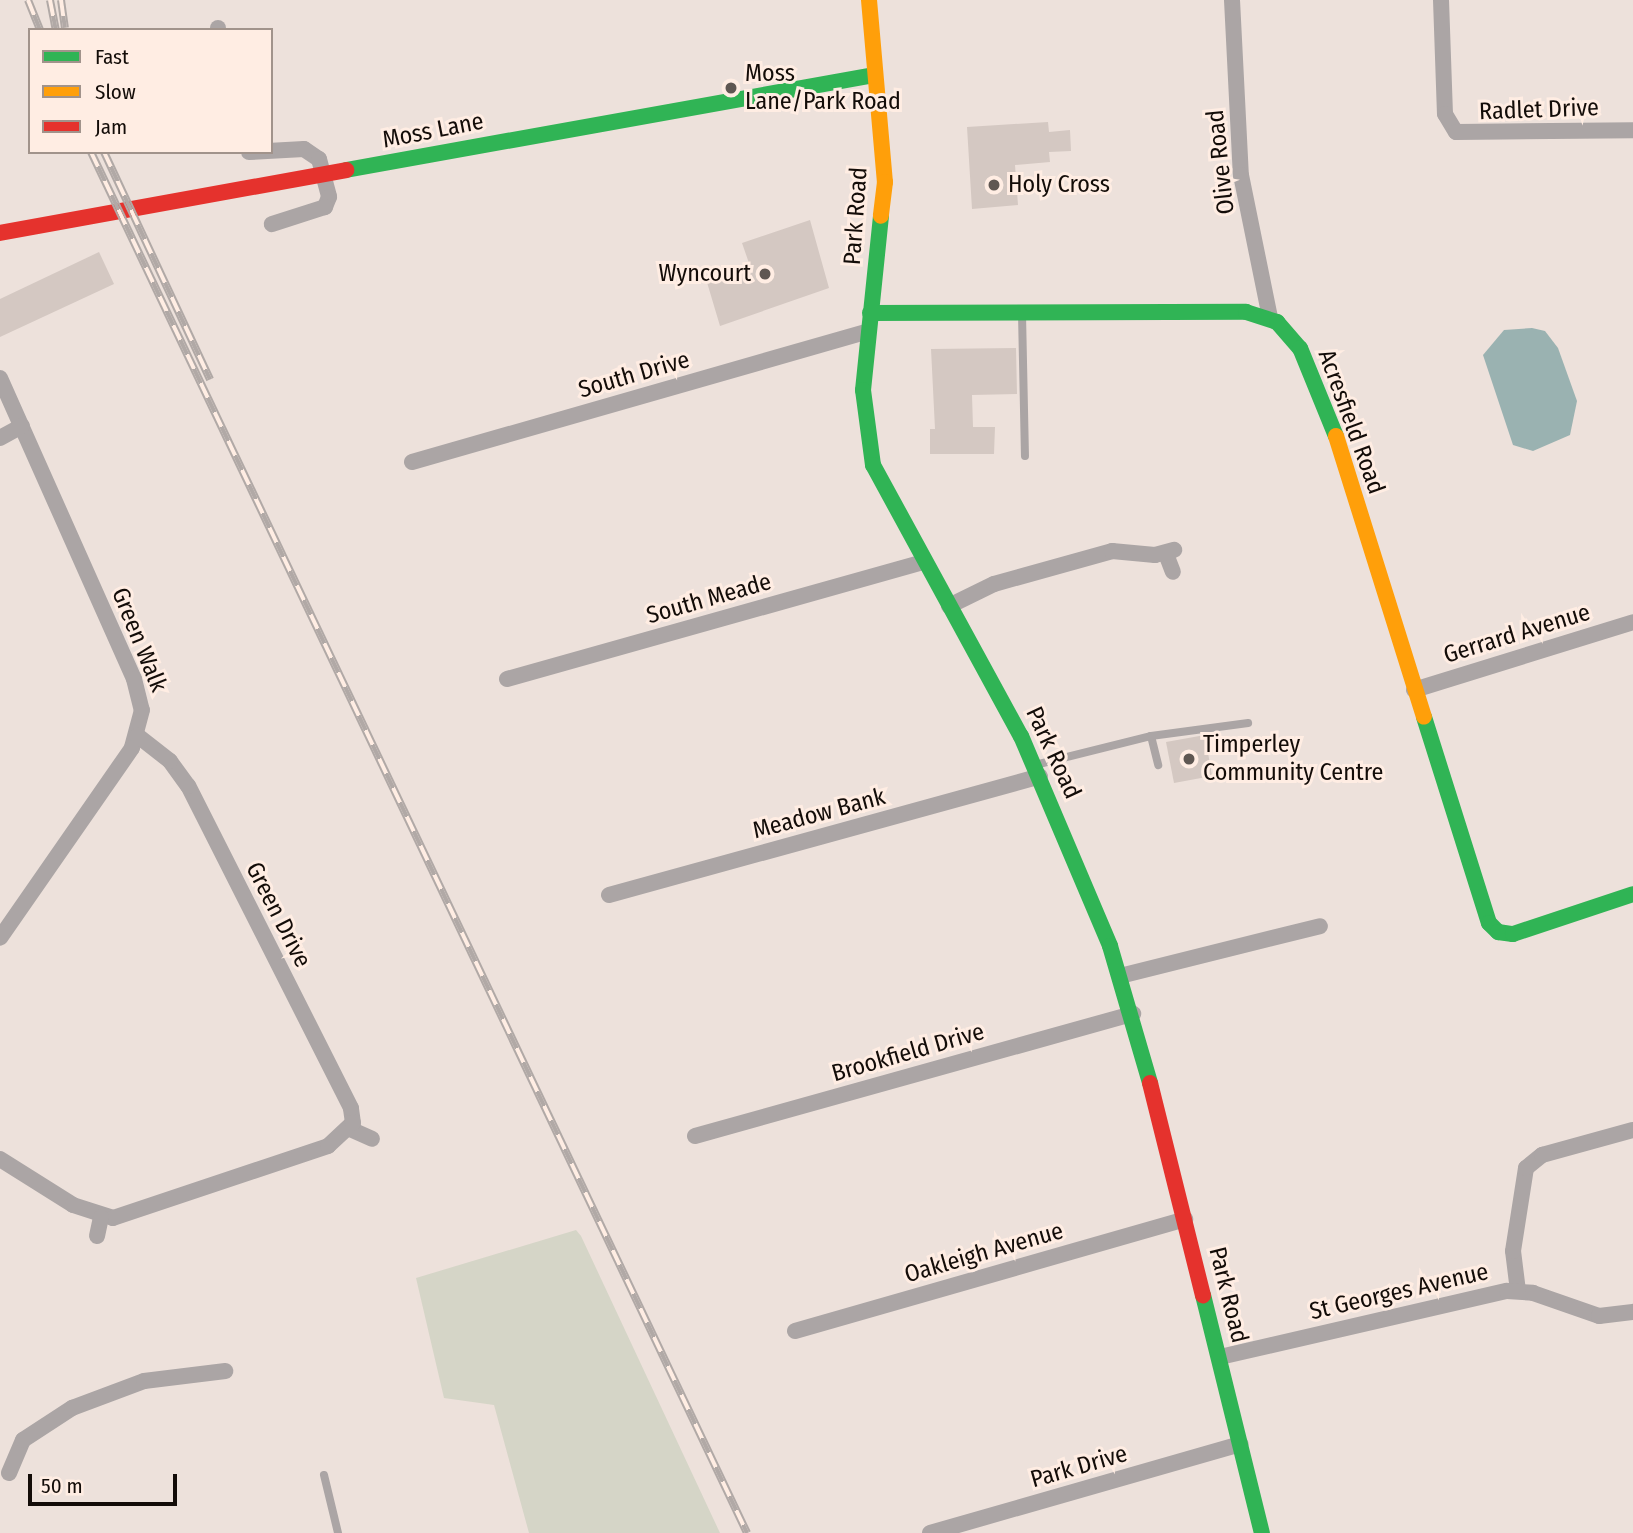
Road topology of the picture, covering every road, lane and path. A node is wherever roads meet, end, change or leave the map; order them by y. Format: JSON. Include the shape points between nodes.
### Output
{"nodes":[{"id":1,"x":869,"y":0,"type":"edge"},
{"id":2,"x":1232,"y":0,"type":"edge"},
{"id":3,"x":1441,"y":0,"type":"edge"},
{"id":4,"x":874,"y":75,"type":"junction"},
{"id":5,"x":1633,"y":130,"type":"edge"},
{"id":6,"x":273,"y":151,"type":"edge"},
{"id":7,"x":324,"y":175,"type":"junction"},
{"id":8,"x":272,"y":224,"type":"dead end"},
{"id":9,"x":0,"y":233,"type":"edge"},
{"id":10,"x":1022,"y":312,"type":"junction"},
{"id":11,"x":870,"y":313,"type":"junction"},
{"id":12,"x":1270,"y":318,"type":"junction"},
{"id":13,"x":868,"y":331,"type":"junction"},
{"id":14,"x":0,"y":378,"type":"edge"},
{"id":15,"x":22,"y":426,"type":"junction"},
{"id":16,"x":0,"y":438,"type":"edge"},
{"id":17,"x":1025,"y":456,"type":"dead end"},
{"id":18,"x":412,"y":462,"type":"dead end"},
{"id":19,"x":923,"y":562,"type":"junction"},
{"id":20,"x":1173,"y":572,"type":"dead end"},
{"id":21,"x":949,"y":606,"type":"junction"},
{"id":22,"x":1633,"y":622,"type":"edge"},
{"id":23,"x":507,"y":679,"type":"dead end"},
{"id":24,"x":1414,"y":690,"type":"junction"},
{"id":25,"x":1248,"y":723,"type":"dead end"},
{"id":26,"x":138,"y":736,"type":"junction"},
{"id":27,"x":1150,"y":736,"type":"junction"},
{"id":28,"x":1158,"y":765,"type":"dead end"},
{"id":29,"x":1038,"y":771,"type":"junction"},
{"id":30,"x":1633,"y":894,"type":"edge"},
{"id":31,"x":609,"y":895,"type":"dead end"},
{"id":32,"x":1320,"y":926,"type":"dead end"},
{"id":33,"x":0,"y":938,"type":"edge"},
{"id":34,"x":1120,"y":976,"type":"junction"},
{"id":35,"x":1133,"y":1014,"type":"junction"},
{"id":36,"x":350,"y":1129,"type":"junction"},
{"id":37,"x":1633,"y":1130,"type":"edge"},
{"id":38,"x":695,"y":1136,"type":"dead end"},
{"id":39,"x":372,"y":1139,"type":"dead end"},
{"id":40,"x":0,"y":1159,"type":"edge"},
{"id":41,"x":101,"y":1217,"type":"junction"},
{"id":42,"x":1185,"y":1219,"type":"junction"},
{"id":43,"x":97,"y":1236,"type":"dead end"},
{"id":44,"x":1518,"y":1291,"type":"junction"},
{"id":45,"x":1633,"y":1311,"type":"edge"},
{"id":46,"x":795,"y":1331,"type":"dead end"},
{"id":47,"x":1220,"y":1357,"type":"junction"},
{"id":48,"x":225,"y":1371,"type":"dead end"},
{"id":49,"x":1241,"y":1444,"type":"junction"},
{"id":50,"x":6,"y":1451,"type":"edge"},
{"id":51,"x":9,"y":1473,"type":"dead end"},
{"id":52,"x":324,"y":1475,"type":"dead end"},
{"id":53,"x":338,"y":1533,"type":"edge"},
{"id":54,"x":930,"y":1533,"type":"edge"},
{"id":55,"x":1262,"y":1533,"type":"edge"}],
"edges":[{"from":1,"to":4,"type":"street","name":"Park Road"},
{"from":2,"to":12,"type":"street","name":"Olive Road","via":[[1241,175]]},
{"from":3,"to":5,"type":"street","name":"Radlet Drive","via":[[1445,114],[1456,132]]},
{"from":4,"to":7,"type":"street","name":"Moss Lane"},
{"from":4,"to":11,"type":"street","name":"Park Road","via":[[885,182]]},
{"from":6,"to":7,"type":"street","via":[[310,150]]},
{"from":7,"to":8,"type":"street","via":[[325,207]]},
{"from":7,"to":9,"type":"street","name":"Moss Lane"},
{"from":10,"to":11,"type":"street"},
{"from":10,"to":12,"type":"street","via":[[1246,312]]},
{"from":10,"to":17,"type":"lane"},
{"from":11,"to":13,"type":"street","name":"Park Road"},
{"from":12,"to":24,"type":"street","name":"Acresfield Road","via":[[1295,340],[1317,385]]},
{"from":13,"to":18,"type":"street","name":"South Drive"},
{"from":13,"to":19,"type":"street","name":"Park Road","via":[[863,390],[867,445],[885,496]]},
{"from":14,"to":15,"type":"street","name":"Green Walk"},
{"from":15,"to":16,"type":"street"},
{"from":15,"to":26,"type":"street","name":"Green Walk","via":[[140,694]]},
{"from":19,"to":21,"type":"street","name":"Park Road"},
{"from":19,"to":23,"type":"street","name":"South Meade"},
{"from":20,"to":21,"type":"street","via":[[1170,552],[1112,551],[994,584]]},
{"from":21,"to":29,"type":"street","name":"Park Road"},
{"from":22,"to":24,"type":"street","name":"Gerrard Avenue"},
{"from":24,"to":30,"type":"street","name":"Acresfield Road","via":[[1485,914],[1498,932],[1520,932]]},
{"from":25,"to":27,"type":"lane"},
{"from":26,"to":33,"type":"street"},
{"from":26,"to":36,"type":"street","name":"Green Drive","via":[[170,761],[188,786],[351,1108]]},
{"from":27,"to":28,"type":"lane"},
{"from":27,"to":29,"type":"lane"},
{"from":29,"to":31,"type":"street","name":"Meadow Bank"},
{"from":29,"to":34,"type":"street","name":"Park Road"},
{"from":32,"to":34,"type":"street"},
{"from":34,"to":35,"type":"street","name":"Park Road"},
{"from":35,"to":38,"type":"street","name":"Brookfield Drive"},
{"from":35,"to":42,"type":"street","name":"Park Road"},
{"from":36,"to":39,"type":"street"},
{"from":36,"to":41,"type":"street","via":[[328,1146],[125,1215]]},
{"from":37,"to":44,"type":"street","name":"St Georges Avenue","via":[[1542,1155],[1526,1168],[1513,1251]]},
{"from":40,"to":41,"type":"street"},
{"from":41,"to":43,"type":"street"},
{"from":42,"to":46,"type":"street","name":"Oakleigh Avenue"},
{"from":42,"to":47,"type":"street","name":"Park Road"},
{"from":44,"to":45,"type":"street","via":[[1599,1316]]},
{"from":44,"to":47,"type":"street","name":"St Georges Avenue"},
{"from":47,"to":49,"type":"street","name":"Park Road"},
{"from":48,"to":50,"type":"street","via":[[160,1378],[96,1398],[36,1429]]},
{"from":49,"to":54,"type":"street","name":"Park Drive"},
{"from":49,"to":55,"type":"street","name":"Park Road"},
{"from":50,"to":51,"type":"street"},
{"from":52,"to":53,"type":"lane"}]}
